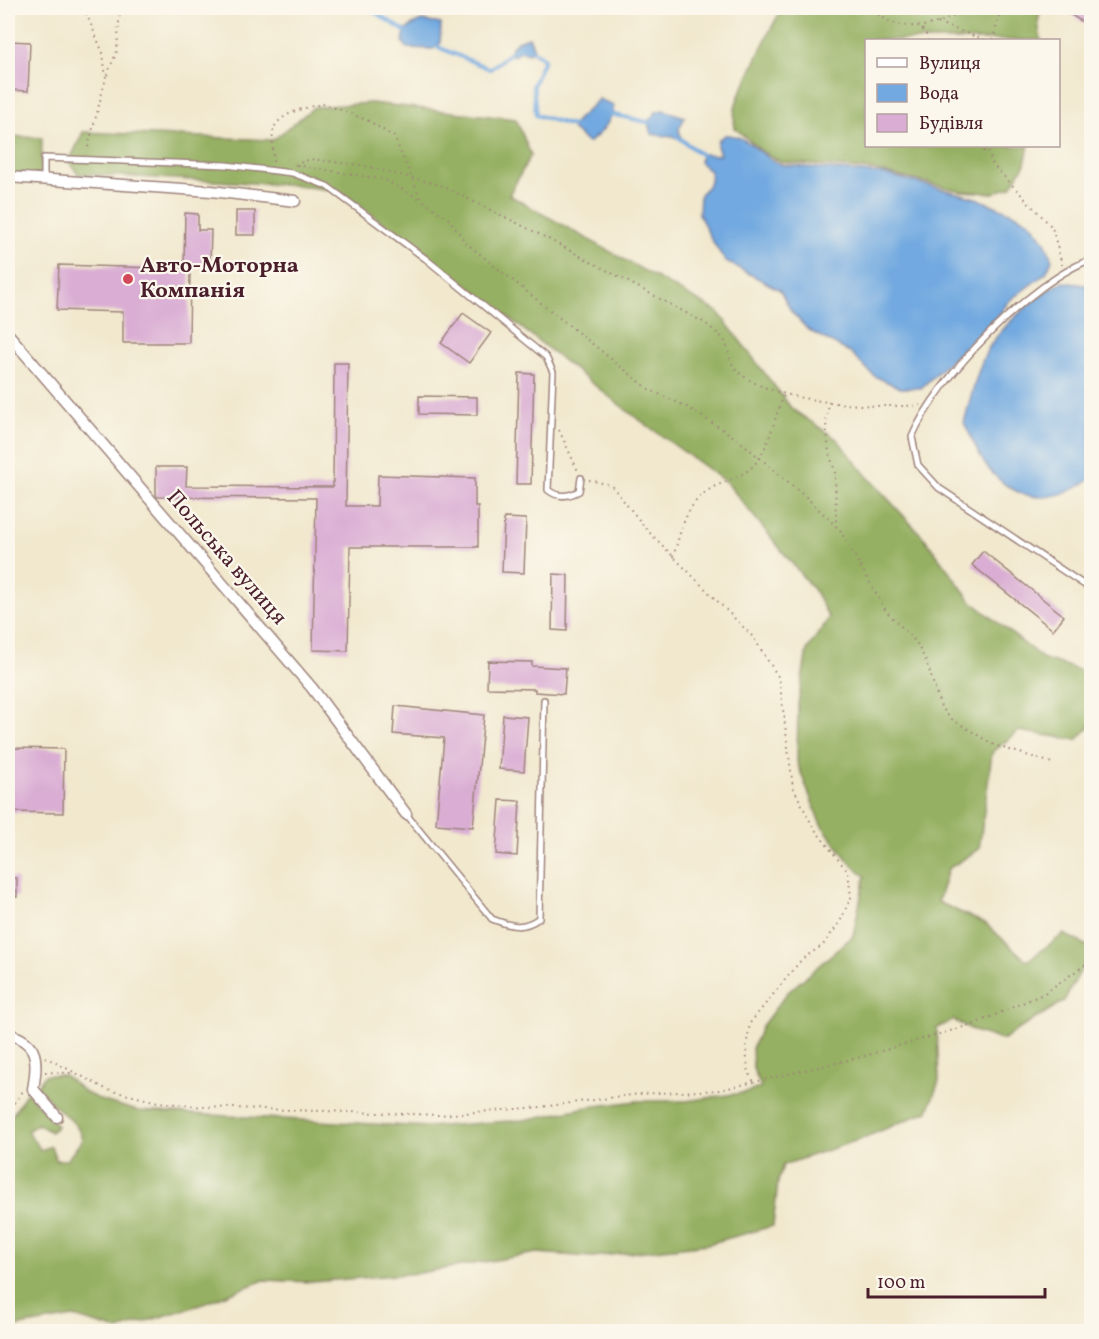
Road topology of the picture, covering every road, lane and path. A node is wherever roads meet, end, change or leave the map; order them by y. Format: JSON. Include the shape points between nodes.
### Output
{"nodes":[{"id":1,"x":84,"y":8,"type":"edge"},
{"id":2,"x":120,"y":8,"type":"edge"},
{"id":3,"x":868,"y":8,"type":"edge"},
{"id":4,"x":968,"y":8,"type":"edge"},
{"id":5,"x":1001,"y":8,"type":"edge"},
{"id":6,"x":938,"y":23,"type":"junction"},
{"id":7,"x":918,"y":26,"type":"junction"},
{"id":8,"x":928,"y":39,"type":"edge"},
{"id":9,"x":982,"y":39,"type":"edge"},
{"id":10,"x":993,"y":39,"type":"edge"},
{"id":11,"x":106,"y":78,"type":"junction"},
{"id":12,"x":981,"y":147,"type":"edge"},
{"id":13,"x":986,"y":147,"type":"edge"},
{"id":14,"x":988,"y":156,"type":"junction"},
{"id":15,"x":84,"y":160,"type":"junction"},
{"id":16,"x":294,"y":165,"type":"junction"},
{"id":17,"x":271,"y":170,"type":"junction"},
{"id":18,"x":279,"y":171,"type":"junction"},
{"id":19,"x":8,"y":177,"type":"edge"},
{"id":20,"x":412,"y":178,"type":"junction"},
{"id":21,"x":44,"y":179,"type":"junction"},
{"id":22,"x":421,"y":199,"type":"junction"},
{"id":23,"x":295,"y":201,"type":"dead end"},
{"id":24,"x":1092,"y":259,"type":"edge"},
{"id":25,"x":1075,"y":267,"type":"junction"},
{"id":26,"x":8,"y":334,"type":"edge"},
{"id":27,"x":785,"y":393,"type":"junction"},
{"id":28,"x":829,"y":400,"type":"junction"},
{"id":29,"x":931,"y":404,"type":"junction"},
{"id":30,"x":551,"y":414,"type":"junction"},
{"id":31,"x":759,"y":456,"type":"junction"},
{"id":32,"x":581,"y":478,"type":"junction"},
{"id":33,"x":836,"y":525,"type":"junction"},
{"id":34,"x":673,"y":557,"type":"junction"},
{"id":35,"x":1092,"y":590,"type":"edge"},
{"id":36,"x":544,"y":700,"type":"dead end"},
{"id":37,"x":1052,"y":763,"type":"dead end"},
{"id":38,"x":406,"y":814,"type":"joint"},
{"id":39,"x":1092,"y":960,"type":"edge"},
{"id":40,"x":8,"y":1034,"type":"edge"},
{"id":41,"x":34,"y":1051,"type":"junction"},
{"id":42,"x":754,"y":1082,"type":"junction"},
{"id":43,"x":57,"y":1117,"type":"dead end"}],
"edges":[{"from":1,"to":11,"type":"path","via":[[103,53]]},
{"from":2,"to":11,"type":"path","via":[[117,51]]},
{"from":3,"to":7,"type":"path","via":[[896,24]]},
{"from":4,"to":6,"type":"path"},
{"from":5,"to":10,"type":"path"},
{"from":6,"to":7,"type":"path"},
{"from":6,"to":9,"type":"path"},
{"from":7,"to":8,"type":"path"},
{"from":11,"to":15,"type":"path"},
{"from":12,"to":14,"type":"path"},
{"from":13,"to":14,"type":"path"},
{"from":14,"to":25,"type":"path","via":[[1052,227],[1059,264]]},
{"from":15,"to":17,"type":"lane"},
{"from":15,"to":21,"type":"lane","via":[[44,158]]},
{"from":16,"to":18,"type":"path"},
{"from":16,"to":20,"type":"path","via":[[310,159],[330,161]]},
{"from":16,"to":22,"type":"path","via":[[385,180]]},
{"from":17,"to":18,"type":"lane"},
{"from":17,"to":20,"type":"path","via":[[274,129],[279,122],[298,110],[325,105],[369,121],[394,137]]},
{"from":18,"to":30,"type":"lane","via":[[327,186],[426,259],[546,357],[553,372]]},
{"from":19,"to":21,"type":"street"},
{"from":20,"to":22,"type":"path"},
{"from":20,"to":27,"type":"path","via":[[440,185],[705,323],[724,341],[734,367],[758,386]]},
{"from":21,"to":23,"type":"street"},
{"from":22,"to":31,"type":"path","via":[[450,220],[466,243],[650,390],[687,407]]},
{"from":24,"to":25,"type":"lane"},
{"from":25,"to":29,"type":"lane","via":[[1031,295],[992,330]]},
{"from":26,"to":38,"type":"street","name":"Польська вулиця","via":[[312,688]]},
{"from":27,"to":28,"type":"path"},
{"from":27,"to":31,"type":"path"},
{"from":28,"to":29,"type":"path","via":[[893,407]]},
{"from":28,"to":33,"type":"path","via":[[826,423],[829,453],[836,471]]},
{"from":29,"to":35,"type":"lane","via":[[912,437],[915,457],[926,476]]},
{"from":30,"to":32,"type":"path"},
{"from":30,"to":32,"type":"lane","via":[[548,490],[554,495],[570,496],[579,491]]},
{"from":31,"to":33,"type":"path"},
{"from":31,"to":34,"type":"path","via":[[753,465],[713,487],[690,507],[680,527]]},
{"from":32,"to":34,"type":"path","via":[[611,486]]},
{"from":33,"to":37,"type":"path","via":[[886,611],[915,642],[927,663],[940,705],[950,718],[994,745]]},
{"from":34,"to":42,"type":"path","via":[[753,638],[779,678],[793,787],[813,827],[848,872],[850,897],[840,922],[823,945],[802,959],[750,1023],[746,1047],[748,1072]]},
{"from":36,"to":38,"type":"lane","via":[[539,918],[529,926],[510,926],[492,919]]},
{"from":39,"to":42,"type":"path","via":[[1043,994],[974,1024],[861,1057]]},
{"from":40,"to":41,"type":"street","via":[[28,1042]]},
{"from":41,"to":42,"type":"path","via":[[108,1090],[158,1102],[314,1112],[439,1115],[639,1094],[720,1090]]},
{"from":41,"to":43,"type":"street","via":[[33,1089]]}]}
